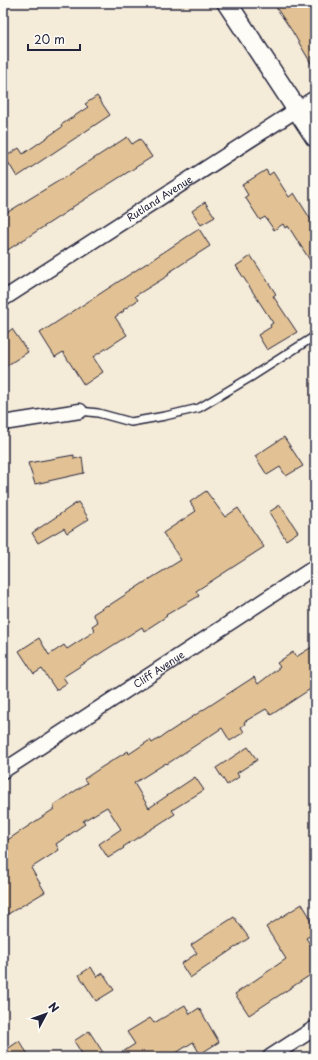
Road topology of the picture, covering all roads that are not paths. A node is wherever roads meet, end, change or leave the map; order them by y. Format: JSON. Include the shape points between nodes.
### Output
{"nodes":[{"id":1,"x":228,"y":3,"type":"edge"},
{"id":2,"x":315,"y":98,"type":"edge"},
{"id":3,"x":297,"y":110,"type":"junction"},
{"id":4,"x":315,"y":137,"type":"edge"},
{"id":5,"x":3,"y":299,"type":"edge"},
{"id":6,"x":315,"y":336,"type":"edge"},
{"id":7,"x":80,"y":411,"type":"joint"},
{"id":8,"x":3,"y":423,"type":"edge"},
{"id":9,"x":315,"y":567,"type":"edge"},
{"id":10,"x":3,"y":771,"type":"edge"},
{"id":11,"x":315,"y":1028,"type":"edge"},
{"id":12,"x":270,"y":1057,"type":"edge"}],
"edges":[{"from":1,"to":3,"type":"street"},
{"from":2,"to":3,"type":"street","name":"Rutland Avenue"},
{"from":3,"to":4,"type":"street"},
{"from":3,"to":5,"type":"street","name":"Rutland Avenue"},
{"from":6,"to":7,"type":"lane","via":[[199,408],[131,422]]},
{"from":7,"to":8,"type":"street"},
{"from":9,"to":10,"type":"street","name":"Cliff Avenue"},
{"from":11,"to":12,"type":"street"}]}
